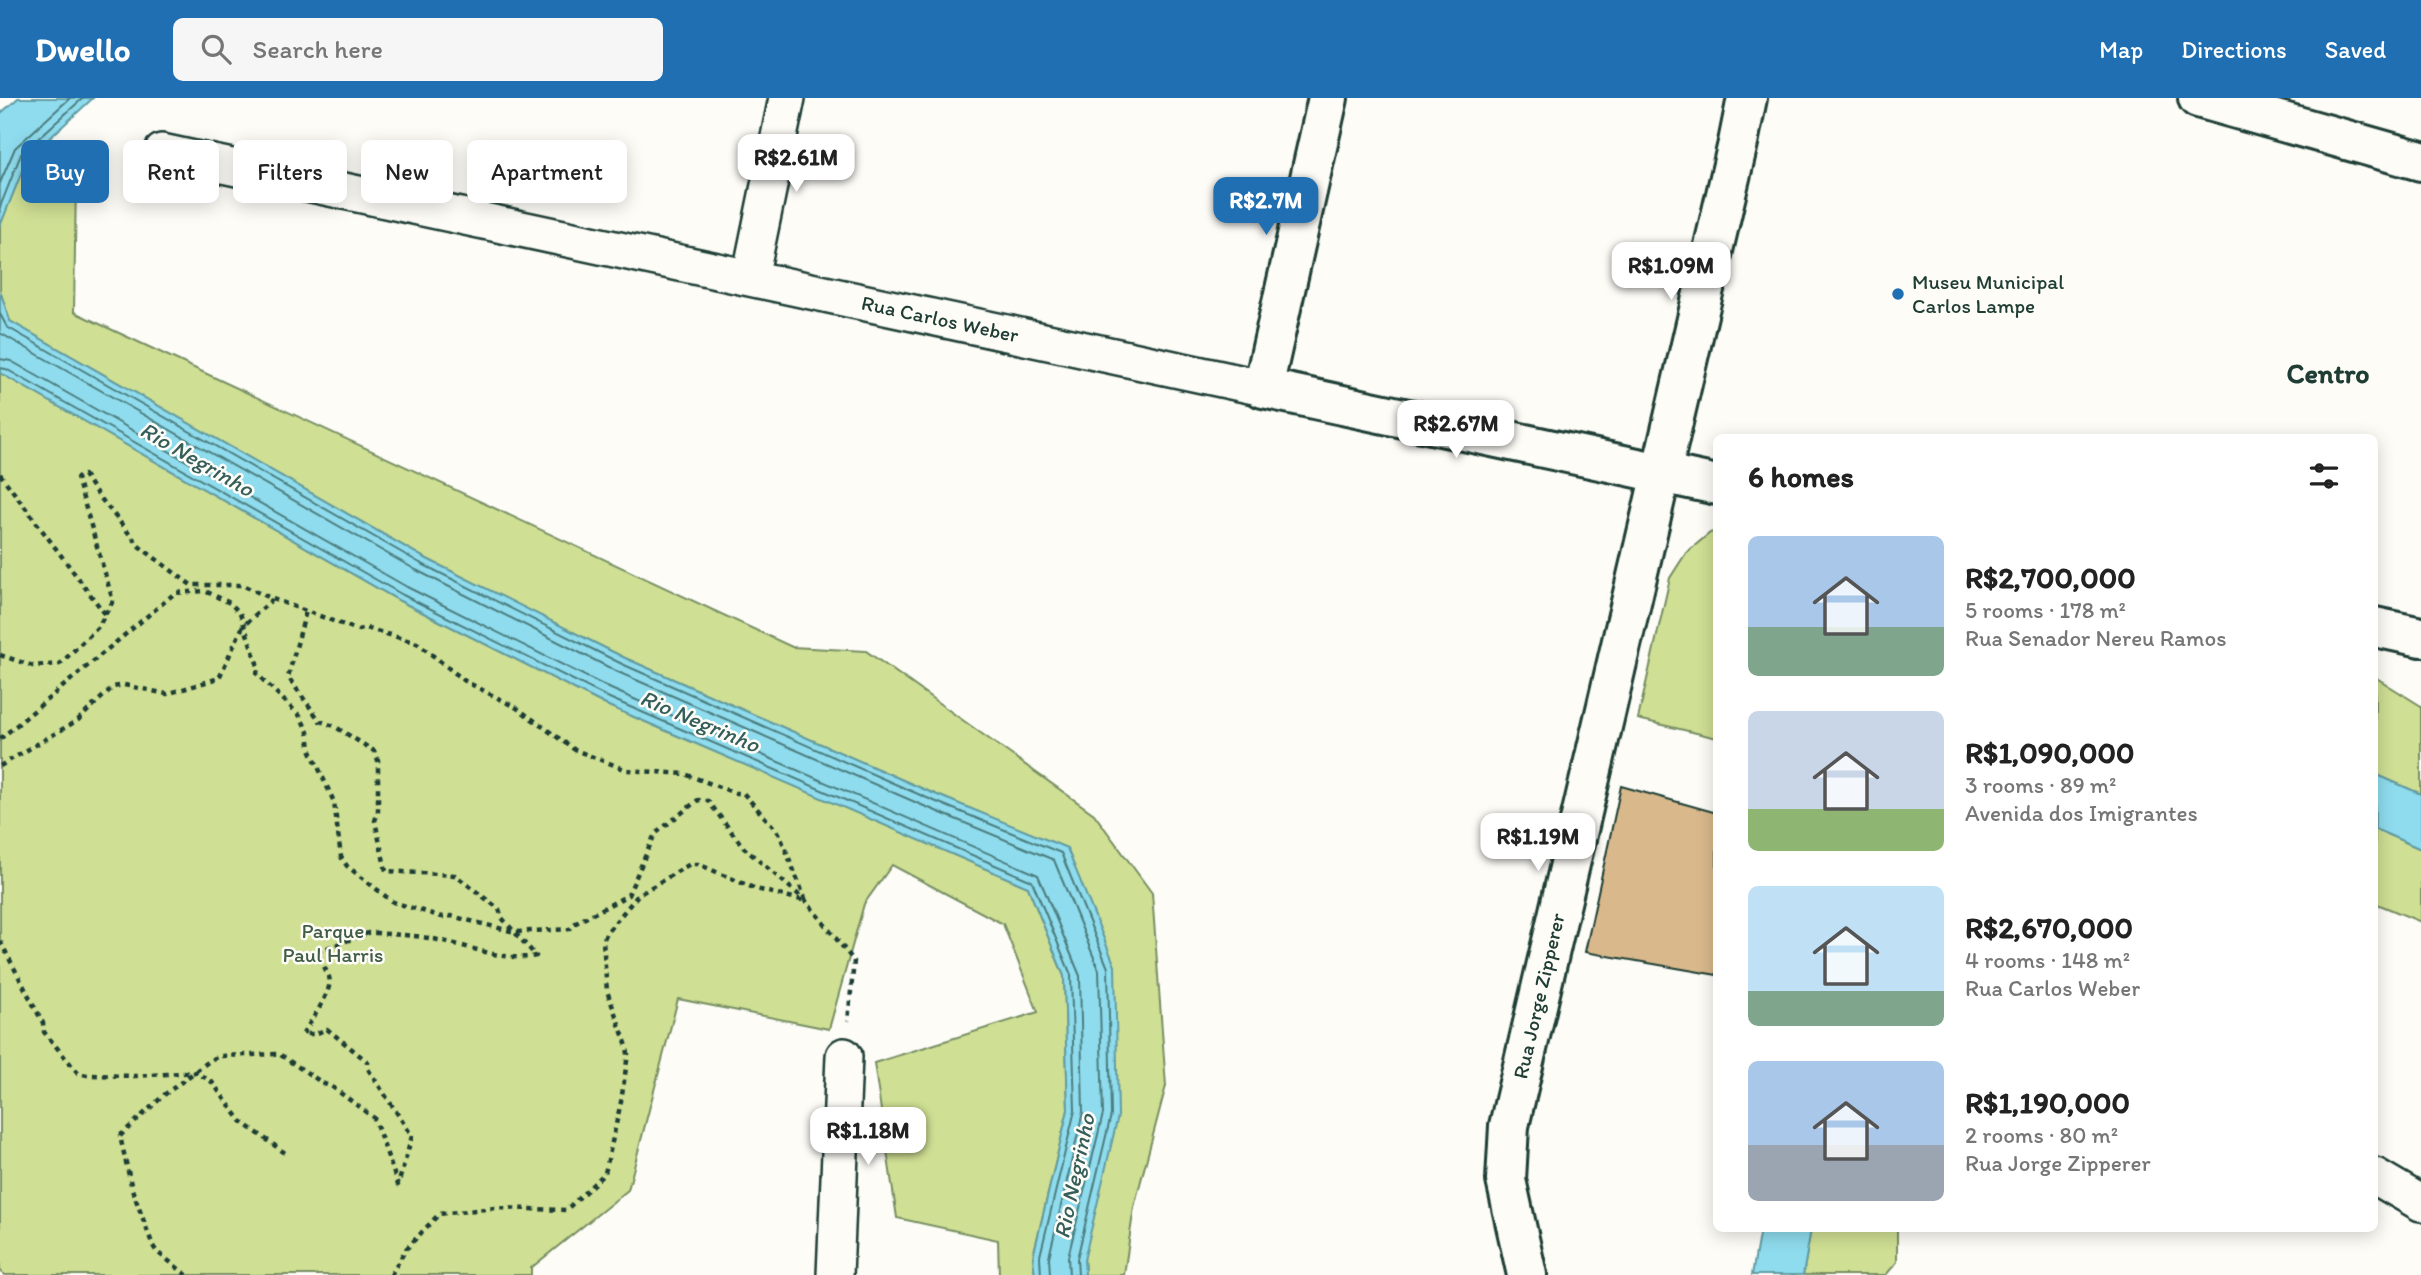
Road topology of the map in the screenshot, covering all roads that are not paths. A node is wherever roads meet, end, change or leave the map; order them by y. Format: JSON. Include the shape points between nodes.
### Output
{"nodes":[{"id":1,"x":787,"y":98,"type":"edge"},
{"id":2,"x":1328,"y":98,"type":"edge"},
{"id":3,"x":1747,"y":98,"type":"edge"},
{"id":4,"x":1765,"y":98,"type":"edge"},
{"id":5,"x":2198,"y":98,"type":"edge"},
{"id":6,"x":1738,"y":144,"type":"junction"},
{"id":7,"x":2421,"y":160,"type":"edge"},
{"id":8,"x":219,"y":164,"type":"edge"},
{"id":9,"x":750,"y":278,"type":"junction"},
{"id":10,"x":1263,"y":388,"type":"junction"},
{"id":11,"x":1661,"y":473,"type":"junction"},
{"id":12,"x":1713,"y":484,"type":"edge"},
{"id":13,"x":2378,"y":628,"type":"edge"},
{"id":14,"x":2421,"y":637,"type":"edge"},
{"id":15,"x":844,"y":1056,"type":"road end"},
{"id":16,"x":2378,"y":1178,"type":"edge"},
{"id":17,"x":2421,"y":1203,"type":"edge"},
{"id":18,"x":835,"y":1275,"type":"edge"},
{"id":19,"x":1527,"y":1275,"type":"edge"}],
"edges":[{"from":1,"to":9,"type":"street"},
{"from":2,"to":10,"type":"main road"},
{"from":3,"to":6,"type":"main road","name":"Rua Jorge Zipperer"},
{"from":4,"to":6,"type":"main road"},
{"from":5,"to":7,"type":"main road"},
{"from":6,"to":11,"type":"main road","name":"Rua Jorge Zipperer"},
{"from":8,"to":9,"type":"street","name":"Rua Carlos Weber"},
{"from":9,"to":10,"type":"street","name":"Rua Carlos Weber"},
{"from":10,"to":11,"type":"main road","name":"Rua Carlos Weber"},
{"from":11,"to":12,"type":"main road","name":"Rua Carlos Weber"},
{"from":11,"to":19,"type":"main road","name":"Rua Jorge Zipperer","via":[[1509,1126],[1506,1180]]},
{"from":13,"to":14,"type":"main road"},
{"from":15,"to":18,"type":"street"},
{"from":16,"to":17,"type":"street"}]}
